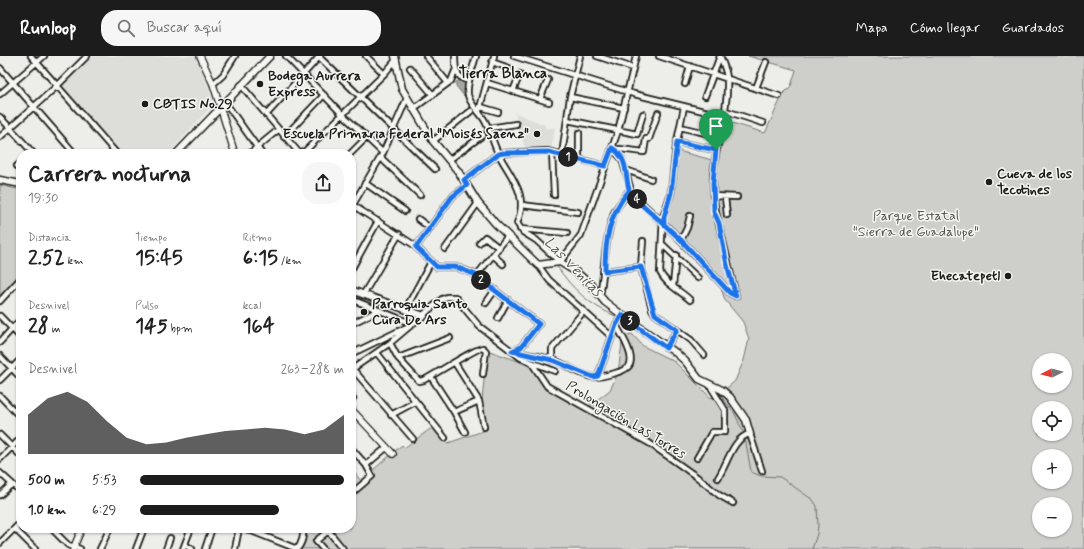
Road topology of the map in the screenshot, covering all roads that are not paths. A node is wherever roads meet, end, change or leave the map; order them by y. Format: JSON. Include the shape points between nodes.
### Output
{"nodes":[{"id":1,"x":31,"y":56,"type":"edge"},
{"id":2,"x":44,"y":56,"type":"edge"},
{"id":3,"x":87,"y":56,"type":"edge"},
{"id":4,"x":200,"y":56,"type":"edge"},
{"id":5,"x":235,"y":56,"type":"edge"},
{"id":6,"x":270,"y":56,"type":"edge"},
{"id":7,"x":286,"y":56,"type":"edge"},
{"id":8,"x":319,"y":56,"type":"edge"},
{"id":9,"x":366,"y":56,"type":"edge"},
{"id":10,"x":426,"y":56,"type":"edge"},
{"id":11,"x":455,"y":56,"type":"edge"},
{"id":12,"x":476,"y":56,"type":"edge"},
{"id":13,"x":494,"y":56,"type":"edge"},
{"id":14,"x":514,"y":56,"type":"edge"},
{"id":15,"x":580,"y":56,"type":"edge"},
{"id":16,"x":597,"y":56,"type":"edge"},
{"id":17,"x":636,"y":56,"type":"edge"},
{"id":18,"x":659,"y":56,"type":"edge"},
{"id":19,"x":720,"y":56,"type":"edge"},
{"id":20,"x":396,"y":58,"type":"edge"},
{"id":21,"x":36,"y":62,"type":"junction"},
{"id":22,"x":492,"y":62,"type":"junction"},
{"id":23,"x":766,"y":62,"type":"dead end"},
{"id":24,"x":690,"y":66,"type":"junction"},
{"id":25,"x":0,"y":68,"type":"edge"},
{"id":26,"x":410,"y":68,"type":"dead end"},
{"id":27,"x":509,"y":68,"type":"dead end"},
{"id":28,"x":633,"y":68,"type":"junction"},
{"id":29,"x":456,"y":71,"type":"junction"},
{"id":30,"x":302,"y":74,"type":"junction"},
{"id":31,"x":384,"y":74,"type":"junction"},
{"id":32,"x":520,"y":74,"type":"dead end"},
{"id":33,"x":574,"y":74,"type":"junction"},
{"id":34,"x":713,"y":74,"type":"junction"},
{"id":35,"x":727,"y":78,"type":"junction"},
{"id":36,"x":548,"y":80,"type":"dead end"},
{"id":37,"x":469,"y":81,"type":"junction"},
{"id":38,"x":13,"y":83,"type":"junction"},
{"id":39,"x":448,"y":83,"type":"junction"},
{"id":40,"x":487,"y":83,"type":"junction"},
{"id":41,"x":213,"y":84,"type":"junction"},
{"id":42,"x":685,"y":84,"type":"dead end"},
{"id":43,"x":241,"y":85,"type":"junction"},
{"id":44,"x":57,"y":86,"type":"junction"},
{"id":45,"x":756,"y":88,"type":"junction"},
{"id":46,"x":514,"y":91,"type":"junction"},
{"id":47,"x":627,"y":92,"type":"junction"},
{"id":48,"x":0,"y":94,"type":"edge"},
{"id":49,"x":324,"y":95,"type":"junction"},
{"id":50,"x":433,"y":95,"type":"junction"},
{"id":51,"x":704,"y":96,"type":"dead end"},
{"id":52,"x":779,"y":96,"type":"dead end"},
{"id":53,"x":361,"y":97,"type":"junction"},
{"id":54,"x":570,"y":97,"type":"junction"},
{"id":55,"x":407,"y":98,"type":"junction"},
{"id":56,"x":540,"y":99,"type":"junction"},
{"id":57,"x":549,"y":102,"type":"dead end"},
{"id":58,"x":223,"y":105,"type":"junction"},
{"id":59,"x":684,"y":106,"type":"junction"},
{"id":60,"x":34,"y":107,"type":"junction"},
{"id":61,"x":624,"y":108,"type":"junction"},
{"id":62,"x":413,"y":109,"type":"junction"},
{"id":63,"x":480,"y":109,"type":"junction"},
{"id":64,"x":726,"y":110,"type":"junction"},
{"id":65,"x":471,"y":112,"type":"dead end"},
{"id":66,"x":498,"y":112,"type":"dead end"},
{"id":67,"x":658,"y":113,"type":"dead end"},
{"id":68,"x":643,"y":114,"type":"dead end"},
{"id":69,"x":266,"y":115,"type":"junction"},
{"id":70,"x":343,"y":115,"type":"junction"},
{"id":71,"x":0,"y":116,"type":"edge"},
{"id":72,"x":724,"y":116,"type":"junction"},
{"id":73,"x":567,"y":120,"type":"junction"},
{"id":74,"x":763,"y":123,"type":"dead end"},
{"id":75,"x":516,"y":124,"type":"dead end"},
{"id":76,"x":680,"y":127,"type":"junction"},
{"id":77,"x":489,"y":128,"type":"junction"},
{"id":78,"x":11,"y":129,"type":"junction"},
{"id":79,"x":278,"y":130,"type":"junction"},
{"id":80,"x":394,"y":130,"type":"junction"},
{"id":81,"x":618,"y":131,"type":"junction"},
{"id":82,"x":579,"y":133,"type":"dead end"},
{"id":83,"x":483,"y":135,"type":"dead end"},
{"id":84,"x":714,"y":135,"type":"dead end"},
{"id":85,"x":0,"y":137,"type":"edge"},
{"id":86,"x":284,"y":137,"type":"junction"},
{"id":87,"x":366,"y":138,"type":"junction"},
{"id":88,"x":433,"y":141,"type":"junction"},
{"id":89,"x":677,"y":142,"type":"junction"},
{"id":90,"x":258,"y":146,"type":"junction"},
{"id":91,"x":29,"y":149,"type":"edge"},
{"id":92,"x":71,"y":149,"type":"edge"},
{"id":93,"x":113,"y":149,"type":"edge"},
{"id":94,"x":181,"y":149,"type":"edge"},
{"id":95,"x":234,"y":149,"type":"edge"},
{"id":96,"x":255,"y":149,"type":"edge"},
{"id":97,"x":260,"y":149,"type":"edge"},
{"id":98,"x":296,"y":149,"type":"edge"},
{"id":99,"x":306,"y":149,"type":"edge"},
{"id":100,"x":355,"y":149,"type":"edge"},
{"id":101,"x":614,"y":149,"type":"junction"},
{"id":102,"x":716,"y":150,"type":"junction"},
{"id":103,"x":552,"y":152,"type":"junction"},
{"id":104,"x":382,"y":155,"type":"junction"},
{"id":105,"x":497,"y":155,"type":"junction"},
{"id":106,"x":562,"y":155,"type":"junction"},
{"id":107,"x":449,"y":160,"type":"junction"},
{"id":108,"x":579,"y":160,"type":"junction"},
{"id":109,"x":605,"y":166,"type":"junction"},
{"id":110,"x":435,"y":169,"type":"dead end"},
{"id":111,"x":626,"y":170,"type":"junction"},
{"id":112,"x":651,"y":179,"type":"dead end"},
{"id":113,"x":0,"y":180,"type":"edge"},
{"id":114,"x":466,"y":182,"type":"junction"},
{"id":115,"x":16,"y":183,"type":"edge"},
{"id":116,"x":365,"y":183,"type":"junction"},
{"id":117,"x":629,"y":191,"type":"junction"},
{"id":118,"x":420,"y":195,"type":"dead end"},
{"id":119,"x":554,"y":195,"type":"dead end"},
{"id":120,"x":713,"y":196,"type":"junction"},
{"id":121,"x":725,"y":196,"type":"junction"},
{"id":122,"x":737,"y":197,"type":"dead end"},
{"id":123,"x":356,"y":199,"type":"edge"},
{"id":124,"x":478,"y":203,"type":"junction"},
{"id":125,"x":522,"y":205,"type":"junction"},
{"id":126,"x":356,"y":208,"type":"edge"},
{"id":127,"x":405,"y":211,"type":"dead end"},
{"id":128,"x":578,"y":212,"type":"dead end"},
{"id":129,"x":727,"y":215,"type":"dead end"},
{"id":130,"x":690,"y":216,"type":"dead end"},
{"id":131,"x":418,"y":219,"type":"dead end"},
{"id":132,"x":378,"y":221,"type":"junction"},
{"id":133,"x":664,"y":224,"type":"junction"},
{"id":134,"x":430,"y":228,"type":"junction"},
{"id":135,"x":520,"y":229,"type":"junction"},
{"id":136,"x":567,"y":233,"type":"dead end"},
{"id":137,"x":399,"y":234,"type":"junction"},
{"id":138,"x":508,"y":236,"type":"junction"},
{"id":139,"x":681,"y":240,"type":"junction"},
{"id":140,"x":643,"y":241,"type":"dead end"},
{"id":141,"x":479,"y":243,"type":"dead end"},
{"id":142,"x":662,"y":244,"type":"junction"},
{"id":143,"x":416,"y":247,"type":"junction"},
{"id":144,"x":499,"y":248,"type":"junction"},
{"id":145,"x":445,"y":249,"type":"dead end"},
{"id":146,"x":493,"y":255,"type":"junction"},
{"id":147,"x":676,"y":256,"type":"junction"},
{"id":148,"x":356,"y":261,"type":"edge"},
{"id":149,"x":431,"y":262,"type":"junction"},
{"id":150,"x":556,"y":263,"type":"junction"},
{"id":151,"x":503,"y":264,"type":"dead end"},
{"id":152,"x":538,"y":265,"type":"junction"},
{"id":153,"x":641,"y":267,"type":"junction"},
{"id":154,"x":605,"y":271,"type":"junction"},
{"id":155,"x":476,"y":275,"type":"junction"},
{"id":156,"x":698,"y":278,"type":"dead end"},
{"id":157,"x":16,"y":283,"type":"edge"},
{"id":158,"x":673,"y":286,"type":"junction"},
{"id":159,"x":495,"y":290,"type":"junction"},
{"id":160,"x":356,"y":292,"type":"edge"},
{"id":161,"x":364,"y":295,"type":"junction"},
{"id":162,"x":600,"y":296,"type":"junction"},
{"id":163,"x":0,"y":300,"type":"edge"},
{"id":164,"x":508,"y":300,"type":"junction"},
{"id":165,"x":690,"y":300,"type":"dead end"},
{"id":166,"x":356,"y":301,"type":"edge"},
{"id":167,"x":409,"y":303,"type":"dead end"},
{"id":168,"x":486,"y":303,"type":"dead end"},
{"id":169,"x":379,"y":310,"type":"junction"},
{"id":170,"x":584,"y":312,"type":"junction"},
{"id":171,"x":0,"y":316,"type":"edge"},
{"id":172,"x":424,"y":316,"type":"junction"},
{"id":173,"x":621,"y":317,"type":"junction"},
{"id":174,"x":498,"y":318,"type":"dead end"},
{"id":175,"x":356,"y":322,"type":"edge"},
{"id":176,"x":412,"y":324,"type":"junction"},
{"id":177,"x":16,"y":325,"type":"edge"},
{"id":178,"x":616,"y":325,"type":"junction"},
{"id":179,"x":12,"y":329,"type":"junction"},
{"id":180,"x":677,"y":330,"type":"junction"},
{"id":181,"x":16,"y":333,"type":"edge"},
{"id":182,"x":611,"y":336,"type":"junction"},
{"id":183,"x":450,"y":338,"type":"dead end"},
{"id":184,"x":0,"y":342,"type":"edge"},
{"id":185,"x":390,"y":344,"type":"junction"},
{"id":186,"x":666,"y":348,"type":"junction"},
{"id":187,"x":512,"y":351,"type":"junction"},
{"id":188,"x":356,"y":352,"type":"edge"},
{"id":189,"x":377,"y":353,"type":"junction"},
{"id":190,"x":704,"y":355,"type":"dead end"},
{"id":191,"x":0,"y":356,"type":"edge"},
{"id":192,"x":398,"y":358,"type":"junction"},
{"id":193,"x":552,"y":360,"type":"junction"},
{"id":194,"x":531,"y":362,"type":"junction"},
{"id":195,"x":455,"y":363,"type":"junction"},
{"id":196,"x":16,"y":364,"type":"edge"},
{"id":197,"x":356,"y":366,"type":"edge"},
{"id":198,"x":12,"y":368,"type":"junction"},
{"id":199,"x":555,"y":371,"type":"dead end"},
{"id":200,"x":16,"y":372,"type":"edge"},
{"id":201,"x":356,"y":373,"type":"edge"},
{"id":202,"x":483,"y":374,"type":"dead end"},
{"id":203,"x":431,"y":377,"type":"junction"},
{"id":204,"x":595,"y":377,"type":"junction"},
{"id":205,"x":0,"y":380,"type":"edge"},
{"id":206,"x":709,"y":384,"type":"junction"},
{"id":207,"x":0,"y":396,"type":"edge"},
{"id":208,"x":479,"y":400,"type":"junction"},
{"id":209,"x":415,"y":402,"type":"junction"},
{"id":210,"x":454,"y":412,"type":"junction"},
{"id":211,"x":16,"y":413,"type":"edge"},
{"id":212,"x":356,"y":415,"type":"edge"},
{"id":213,"x":391,"y":415,"type":"junction"},
{"id":214,"x":484,"y":427,"type":"dead end"},
{"id":215,"x":465,"y":432,"type":"dead end"},
{"id":216,"x":0,"y":435,"type":"edge"},
{"id":217,"x":746,"y":435,"type":"junction"},
{"id":218,"x":445,"y":438,"type":"dead end"},
{"id":219,"x":413,"y":439,"type":"dead end"},
{"id":220,"x":16,"y":443,"type":"edge"},
{"id":221,"x":12,"y":447,"type":"junction"},
{"id":222,"x":386,"y":448,"type":"junction"},
{"id":223,"x":16,"y":451,"type":"edge"},
{"id":224,"x":356,"y":454,"type":"edge"},
{"id":225,"x":393,"y":454,"type":"dead end"},
{"id":226,"x":698,"y":458,"type":"dead end"},
{"id":227,"x":0,"y":459,"type":"edge"},
{"id":228,"x":366,"y":465,"type":"junction"},
{"id":229,"x":762,"y":471,"type":"dead end"},
{"id":230,"x":0,"y":473,"type":"edge"},
{"id":231,"x":718,"y":478,"type":"dead end"},
{"id":232,"x":12,"y":484,"type":"junction"},
{"id":233,"x":16,"y":488,"type":"edge"},
{"id":234,"x":356,"y":490,"type":"edge"},
{"id":235,"x":0,"y":496,"type":"edge"},
{"id":236,"x":734,"y":503,"type":"dead end"},
{"id":237,"x":15,"y":529,"type":"edge"},
{"id":238,"x":19,"y":533,"type":"edge"},
{"id":239,"x":56,"y":533,"type":"edge"},
{"id":240,"x":80,"y":533,"type":"edge"},
{"id":241,"x":108,"y":533,"type":"edge"},
{"id":242,"x":142,"y":533,"type":"edge"},
{"id":243,"x":189,"y":533,"type":"edge"},
{"id":244,"x":210,"y":533,"type":"edge"},
{"id":245,"x":238,"y":533,"type":"edge"},
{"id":246,"x":256,"y":533,"type":"edge"},
{"id":247,"x":304,"y":533,"type":"edge"},
{"id":248,"x":323,"y":533,"type":"edge"},
{"id":249,"x":330,"y":533,"type":"edge"},
{"id":250,"x":170,"y":538,"type":"dead end"},
{"id":251,"x":0,"y":543,"type":"edge"},
{"id":252,"x":184,"y":547,"type":"edge"},
{"id":253,"x":76,"y":548,"type":"edge"},
{"id":254,"x":35,"y":549,"type":"edge"},
{"id":255,"x":100,"y":549,"type":"edge"},
{"id":256,"x":136,"y":549,"type":"edge"},
{"id":257,"x":166,"y":549,"type":"edge"},
{"id":258,"x":192,"y":549,"type":"edge"},
{"id":259,"x":205,"y":549,"type":"edge"},
{"id":260,"x":235,"y":549,"type":"edge"},
{"id":261,"x":323,"y":549,"type":"edge"},
{"id":262,"x":343,"y":549,"type":"edge"}],
"edges":[{"from":1,"to":21,"type":"street"},
{"from":2,"to":21,"type":"street"},
{"from":3,"to":44,"type":"street"},
{"from":4,"to":41,"type":"street"},
{"from":5,"to":41,"type":"street","via":[[223,75]]},
{"from":6,"to":43,"type":"main road"},
{"from":7,"to":30,"type":"street"},
{"from":8,"to":30,"type":"street"},
{"from":8,"to":53,"type":"street"},
{"from":9,"to":31,"type":"street"},
{"from":10,"to":39,"type":"street"},
{"from":11,"to":29,"type":"street"},
{"from":12,"to":37,"type":"street"},
{"from":13,"to":22,"type":"street"},
{"from":14,"to":33,"type":"street"},
{"from":15,"to":33,"type":"street"},
{"from":16,"to":28,"type":"street"},
{"from":17,"to":28,"type":"street"},
{"from":18,"to":24,"type":"street"},
{"from":19,"to":34,"type":"street"},
{"from":19,"to":35,"type":"street"},
{"from":20,"to":31,"type":"street"},
{"from":20,"to":55,"type":"main road","via":[[400,82]]},
{"from":21,"to":38,"type":"street"},
{"from":21,"to":44,"type":"street"},
{"from":22,"to":27,"type":"street"},
{"from":22,"to":40,"type":"street"},
{"from":23,"to":45,"type":"street"},
{"from":24,"to":34,"type":"street"},
{"from":24,"to":42,"type":"street"},
{"from":25,"to":38,"type":"street"},
{"from":26,"to":50,"type":"street"},
{"from":28,"to":47,"type":"street"},
{"from":29,"to":37,"type":"street","via":[[462,79]]},
{"from":29,"to":39,"type":"street","via":[[454,78]]},
{"from":30,"to":49,"type":"street"},
{"from":30,"to":69,"type":"street"},
{"from":31,"to":53,"type":"street"},
{"from":32,"to":46,"type":"street"},
{"from":33,"to":47,"type":"street"},
{"from":33,"to":54,"type":"street"},
{"from":34,"to":35,"type":"street"},
{"from":34,"to":51,"type":"street"},
{"from":35,"to":45,"type":"street"},
{"from":35,"to":64,"type":"street"},
{"from":36,"to":56,"type":"street"},
{"from":37,"to":63,"type":"street","via":[[470,100]]},
{"from":38,"to":48,"type":"street"},
{"from":38,"to":60,"type":"street"},
{"from":39,"to":50,"type":"street"},
{"from":40,"to":46,"type":"street"},
{"from":40,"to":63,"type":"street"},
{"from":41,"to":58,"type":"street"},
{"from":43,"to":58,"type":"main road"},
{"from":43,"to":69,"type":"street"},
{"from":44,"to":60,"type":"street"},
{"from":44,"to":93,"type":"street"},
{"from":45,"to":52,"type":"street"},
{"from":46,"to":56,"type":"street"},
{"from":47,"to":59,"type":"street"},
{"from":47,"to":61,"type":"street"},
{"from":49,"to":70,"type":"street"},
{"from":49,"to":86,"type":"street"},
{"from":50,"to":62,"type":"street"},
{"from":53,"to":70,"type":"street"},
{"from":53,"to":80,"type":"street"},
{"from":54,"to":61,"type":"street"},
{"from":54,"to":73,"type":"street"},
{"from":55,"to":62,"type":"main road"},
{"from":55,"to":80,"type":"street"},
{"from":56,"to":57,"type":"street"},
{"from":58,"to":90,"type":"street"},
{"from":58,"to":94,"type":"main road"},
{"from":58,"to":95,"type":"street"},
{"from":59,"to":72,"type":"street"},
{"from":59,"to":76,"type":"street"},
{"from":60,"to":78,"type":"street"},
{"from":60,"to":92,"type":"street"},
{"from":61,"to":81,"type":"street"},
{"from":62,"to":88,"type":"main road"},
{"from":63,"to":66,"type":"street"},
{"from":63,"to":77,"type":"street"},
{"from":64,"to":72,"type":"street"},
{"from":64,"to":74,"type":"street"},
{"from":65,"to":88,"type":"street"},
{"from":67,"to":101,"type":"street","via":[[649,139],[646,139],[644,152]]},
{"from":68,"to":81,"type":"street","via":[[637,134]]},
{"from":69,"to":79,"type":"street"},
{"from":70,"to":87,"type":"street"},
{"from":70,"to":99,"type":"street"},
{"from":71,"to":78,"type":"street"},
{"from":72,"to":102,"type":"street"},
{"from":73,"to":81,"type":"street"},
{"from":73,"to":106,"type":"street"},
{"from":75,"to":77,"type":"street"},
{"from":76,"to":84,"type":"street"},
{"from":76,"to":89,"type":"street"},
{"from":77,"to":105,"type":"street"},
{"from":78,"to":85,"type":"street"},
{"from":78,"to":91,"type":"street"},
{"from":79,"to":86,"type":"street"},
{"from":79,"to":90,"type":"street"},
{"from":80,"to":104,"type":"street"},
{"from":80,"to":110,"type":"street"},
{"from":81,"to":101,"type":"street"},
{"from":82,"to":108,"type":"street"},
{"from":83,"to":107,"type":"street"},
{"from":86,"to":98,"type":"street"},
{"from":87,"to":100,"type":"street"},
{"from":87,"to":104,"type":"street"},
{"from":88,"to":107,"type":"main road"},
{"from":89,"to":102,"type":"street"},
{"from":89,"to":133,"type":"street","via":[[671,193]]},
{"from":90,"to":96,"type":"street"},
{"from":90,"to":97,"type":"street"},
{"from":101,"to":109,"type":"street"},
{"from":101,"to":111,"type":"street"},
{"from":102,"to":120,"type":"street"},
{"from":103,"to":105,"type":"street"},
{"from":103,"to":106,"type":"street"},
{"from":103,"to":119,"type":"street"},
{"from":104,"to":116,"type":"street"},
{"from":104,"to":118,"type":"street"},
{"from":105,"to":114,"type":"street"},
{"from":105,"to":125,"type":"street","via":[[517,186]]},
{"from":106,"to":108,"type":"street"},
{"from":107,"to":114,"type":"main road"},
{"from":108,"to":109,"type":"street"},
{"from":109,"to":150,"type":"street","via":[[581,235]]},
{"from":111,"to":112,"type":"street"},
{"from":111,"to":117,"type":"street"},
{"from":113,"to":115,"type":"main road"},
{"from":114,"to":124,"type":"main road"},
{"from":114,"to":134,"type":"street"},
{"from":116,"to":123,"type":"street"},
{"from":116,"to":127,"type":"street"},
{"from":117,"to":133,"type":"street"},
{"from":117,"to":154,"type":"street","via":[[615,212],[605,245]]},
{"from":120,"to":121,"type":"street"},
{"from":120,"to":139,"type":"street","via":[[714,212],[719,223],[736,296],[730,293]]},
{"from":121,"to":122,"type":"street"},
{"from":121,"to":129,"type":"street"},
{"from":124,"to":138,"type":"main road"},
{"from":124,"to":145,"type":"street"},
{"from":125,"to":128,"type":"street"},
{"from":125,"to":135,"type":"street","via":[[517,223]]},
{"from":126,"to":132,"type":"street"},
{"from":130,"to":139,"type":"street"},
{"from":131,"to":134,"type":"street"},
{"from":132,"to":137,"type":"street"},
{"from":132,"to":148,"type":"street"},
{"from":133,"to":139,"type":"street"},
{"from":133,"to":142,"type":"street"},
{"from":134,"to":143,"type":"street"},
{"from":135,"to":136,"type":"street"},
{"from":135,"to":150,"type":"street","via":[[543,245]]},
{"from":137,"to":143,"type":"street"},
{"from":137,"to":161,"type":"street"},
{"from":138,"to":144,"type":"street"},
{"from":138,"to":152,"type":"main road"},
{"from":140,"to":153,"type":"street"},
{"from":141,"to":144,"type":"street","via":[[485,237]]},
{"from":142,"to":147,"type":"street"},
{"from":142,"to":158,"type":"street","via":[[660,272]]},
{"from":143,"to":149,"type":"street"},
{"from":144,"to":146,"type":"street"},
{"from":146,"to":151,"type":"street"},
{"from":146,"to":155,"type":"street"},
{"from":147,"to":156,"type":"street"},
{"from":147,"to":158,"type":"street"},
{"from":149,"to":155,"type":"street","via":[[437,267],[456,267]]},
{"from":149,"to":167,"type":"street"},
{"from":150,"to":152,"type":"main road"},
{"from":150,"to":162,"type":"main road","via":[[576,272]]},
{"from":152,"to":170,"type":"street"},
{"from":153,"to":154,"type":"street"},
{"from":153,"to":180,"type":"street","via":[[655,314]]},
{"from":154,"to":162,"type":"street"},
{"from":155,"to":159,"type":"street"},
{"from":157,"to":163,"type":"street"},
{"from":158,"to":165,"type":"street"},
{"from":159,"to":164,"type":"street"},
{"from":159,"to":168,"type":"street"},
{"from":160,"to":161,"type":"main road"},
{"from":161,"to":172,"type":"main road"},
{"from":162,"to":173,"type":"main road"},
{"from":164,"to":174,"type":"street"},
{"from":164,"to":187,"type":"street","via":[[539,324],[521,347]]},
{"from":166,"to":169,"type":"street"},
{"from":169,"to":175,"type":"street"},
{"from":169,"to":176,"type":"street"},
{"from":170,"to":182,"type":"street"},
{"from":170,"to":193,"type":"street","via":[[552,349]]},
{"from":171,"to":179,"type":"street"},
{"from":172,"to":176,"type":"street"},
{"from":172,"to":187,"type":"street","name":"Prolongación Las Torres","via":[[447,297],[456,299],[479,326]]},
{"from":173,"to":178,"type":"street"},
{"from":173,"to":186,"type":"main road"},
{"from":176,"to":185,"type":"street"},
{"from":176,"to":188,"type":"street"},
{"from":177,"to":179,"type":"street"},
{"from":178,"to":182,"type":"street"},
{"from":178,"to":204,"type":"street","via":[[626,342],[631,364],[621,372]]},
{"from":179,"to":181,"type":"street"},
{"from":179,"to":184,"type":"street"},
{"from":180,"to":186,"type":"street"},
{"from":180,"to":190,"type":"street","via":[[691,340]]},
{"from":182,"to":204,"type":"street"},
{"from":183,"to":192,"type":"street"},
{"from":185,"to":189,"type":"street"},
{"from":185,"to":192,"type":"street"},
{"from":186,"to":206,"type":"main road","via":[[685,361],[698,379]]},
{"from":187,"to":193,"type":"street"},
{"from":187,"to":194,"type":"street","name":"Prolongación Las Torres"},
{"from":189,"to":197,"type":"street"},
{"from":189,"to":209,"type":"street"},
{"from":191,"to":198,"type":"street"},
{"from":192,"to":203,"type":"street","via":[[419,381]]},
{"from":193,"to":204,"type":"street"},
{"from":194,"to":199,"type":"street"},
{"from":194,"to":236,"type":"street","name":"Prolongación Las Torres","via":[[547,386],[649,443],[719,495]]},
{"from":195,"to":202,"type":"street","via":[[478,347],[483,348],[486,351]]},
{"from":195,"to":203,"type":"street"},
{"from":195,"to":208,"type":"street"},
{"from":196,"to":198,"type":"street"},
{"from":198,"to":200,"type":"street"},
{"from":198,"to":205,"type":"street"},
{"from":201,"to":213,"type":"street"},
{"from":203,"to":210,"type":"street"},
{"from":206,"to":217,"type":"main road","via":[[730,397],[746,420]]},
{"from":206,"to":226,"type":"street","via":[[725,410],[725,432],[712,432]]},
{"from":207,"to":211,"type":"street"},
{"from":208,"to":210,"type":"street"},
{"from":208,"to":214,"type":"street"},
{"from":209,"to":213,"type":"street"},
{"from":209,"to":218,"type":"street"},
{"from":210,"to":215,"type":"street"},
{"from":212,"to":222,"type":"street"},
{"from":213,"to":219,"type":"street"},
{"from":216,"to":221,"type":"street"},
{"from":217,"to":229,"type":"street"},
{"from":217,"to":231,"type":"street","via":[[735,447]]},
{"from":220,"to":221,"type":"street"},
{"from":221,"to":223,"type":"street"},
{"from":221,"to":227,"type":"street"},
{"from":222,"to":225,"type":"street"},
{"from":222,"to":228,"type":"street"},
{"from":224,"to":228,"type":"street"},
{"from":228,"to":234,"type":"street","via":[[372,476]]},
{"from":230,"to":232,"type":"street"},
{"from":232,"to":233,"type":"street"},
{"from":232,"to":235,"type":"street"},
{"from":237,"to":251,"type":"street"},
{"from":238,"to":254,"type":"street"},
{"from":239,"to":253,"type":"street","via":[[68,545]]},
{"from":240,"to":253,"type":"street"},
{"from":241,"to":255,"type":"street"},
{"from":242,"to":256,"type":"street"},
{"from":243,"to":252,"type":"street"},
{"from":244,"to":259,"type":"street"},
{"from":245,"to":260,"type":"street"},
{"from":246,"to":247,"type":"street","via":[[295,549],[298,548]]},
{"from":248,"to":261,"type":"street","via":[[316,541]]},
{"from":249,"to":262,"type":"street"},
{"from":250,"to":257,"type":"street"},
{"from":252,"to":258,"type":"street"}]}
